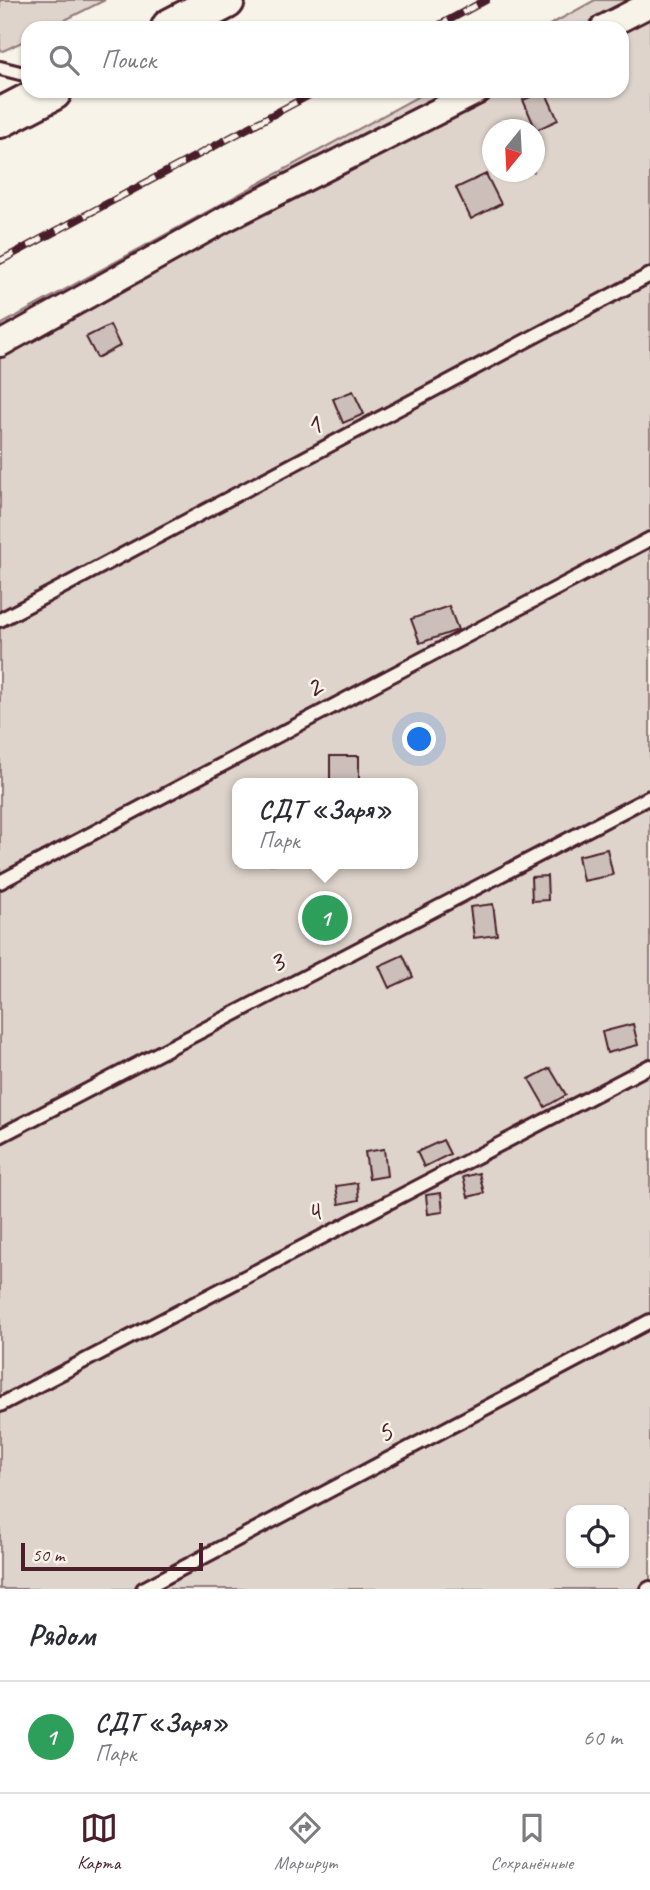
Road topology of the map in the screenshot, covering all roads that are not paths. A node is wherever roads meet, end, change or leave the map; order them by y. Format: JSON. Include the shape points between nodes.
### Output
{"nodes":[{"id":1,"x":225,"y":0,"type":"edge"},
{"id":2,"x":650,"y":4,"type":"edge"},
{"id":3,"x":185,"y":21,"type":"edge"},
{"id":4,"x":617,"y":21,"type":"edge"},
{"id":5,"x":0,"y":68,"type":"edge"},
{"id":6,"x":21,"y":73,"type":"edge"},
{"id":7,"x":39,"y":98,"type":"edge"},
{"id":8,"x":464,"y":98,"type":"edge"},
{"id":9,"x":0,"y":118,"type":"edge"},
{"id":10,"x":650,"y":275,"type":"edge"},
{"id":11,"x":0,"y":344,"type":"edge"},
{"id":12,"x":650,"y":539,"type":"edge"},
{"id":13,"x":0,"y":620,"type":"edge"},
{"id":14,"x":650,"y":797,"type":"edge"},
{"id":15,"x":0,"y":882,"type":"edge"},
{"id":16,"x":650,"y":1066,"type":"edge"},
{"id":17,"x":0,"y":1136,"type":"edge"},
{"id":18,"x":650,"y":1321,"type":"edge"},
{"id":19,"x":0,"y":1405,"type":"edge"},
{"id":20,"x":143,"y":1589,"type":"edge"}],
"edges":[{"from":1,"to":3,"type":"main road"},
{"from":2,"to":4,"type":"street"},
{"from":5,"to":6,"type":"lane"},
{"from":7,"to":9,"type":"main road"},
{"from":8,"to":11,"type":"street","via":[[225,219]]},
{"from":10,"to":13,"type":"lane","name":"1"},
{"from":12,"to":15,"type":"lane","name":"2"},
{"from":14,"to":17,"type":"lane","name":"3"},
{"from":16,"to":19,"type":"lane","name":"4"},
{"from":18,"to":20,"type":"lane","name":"5"}]}
